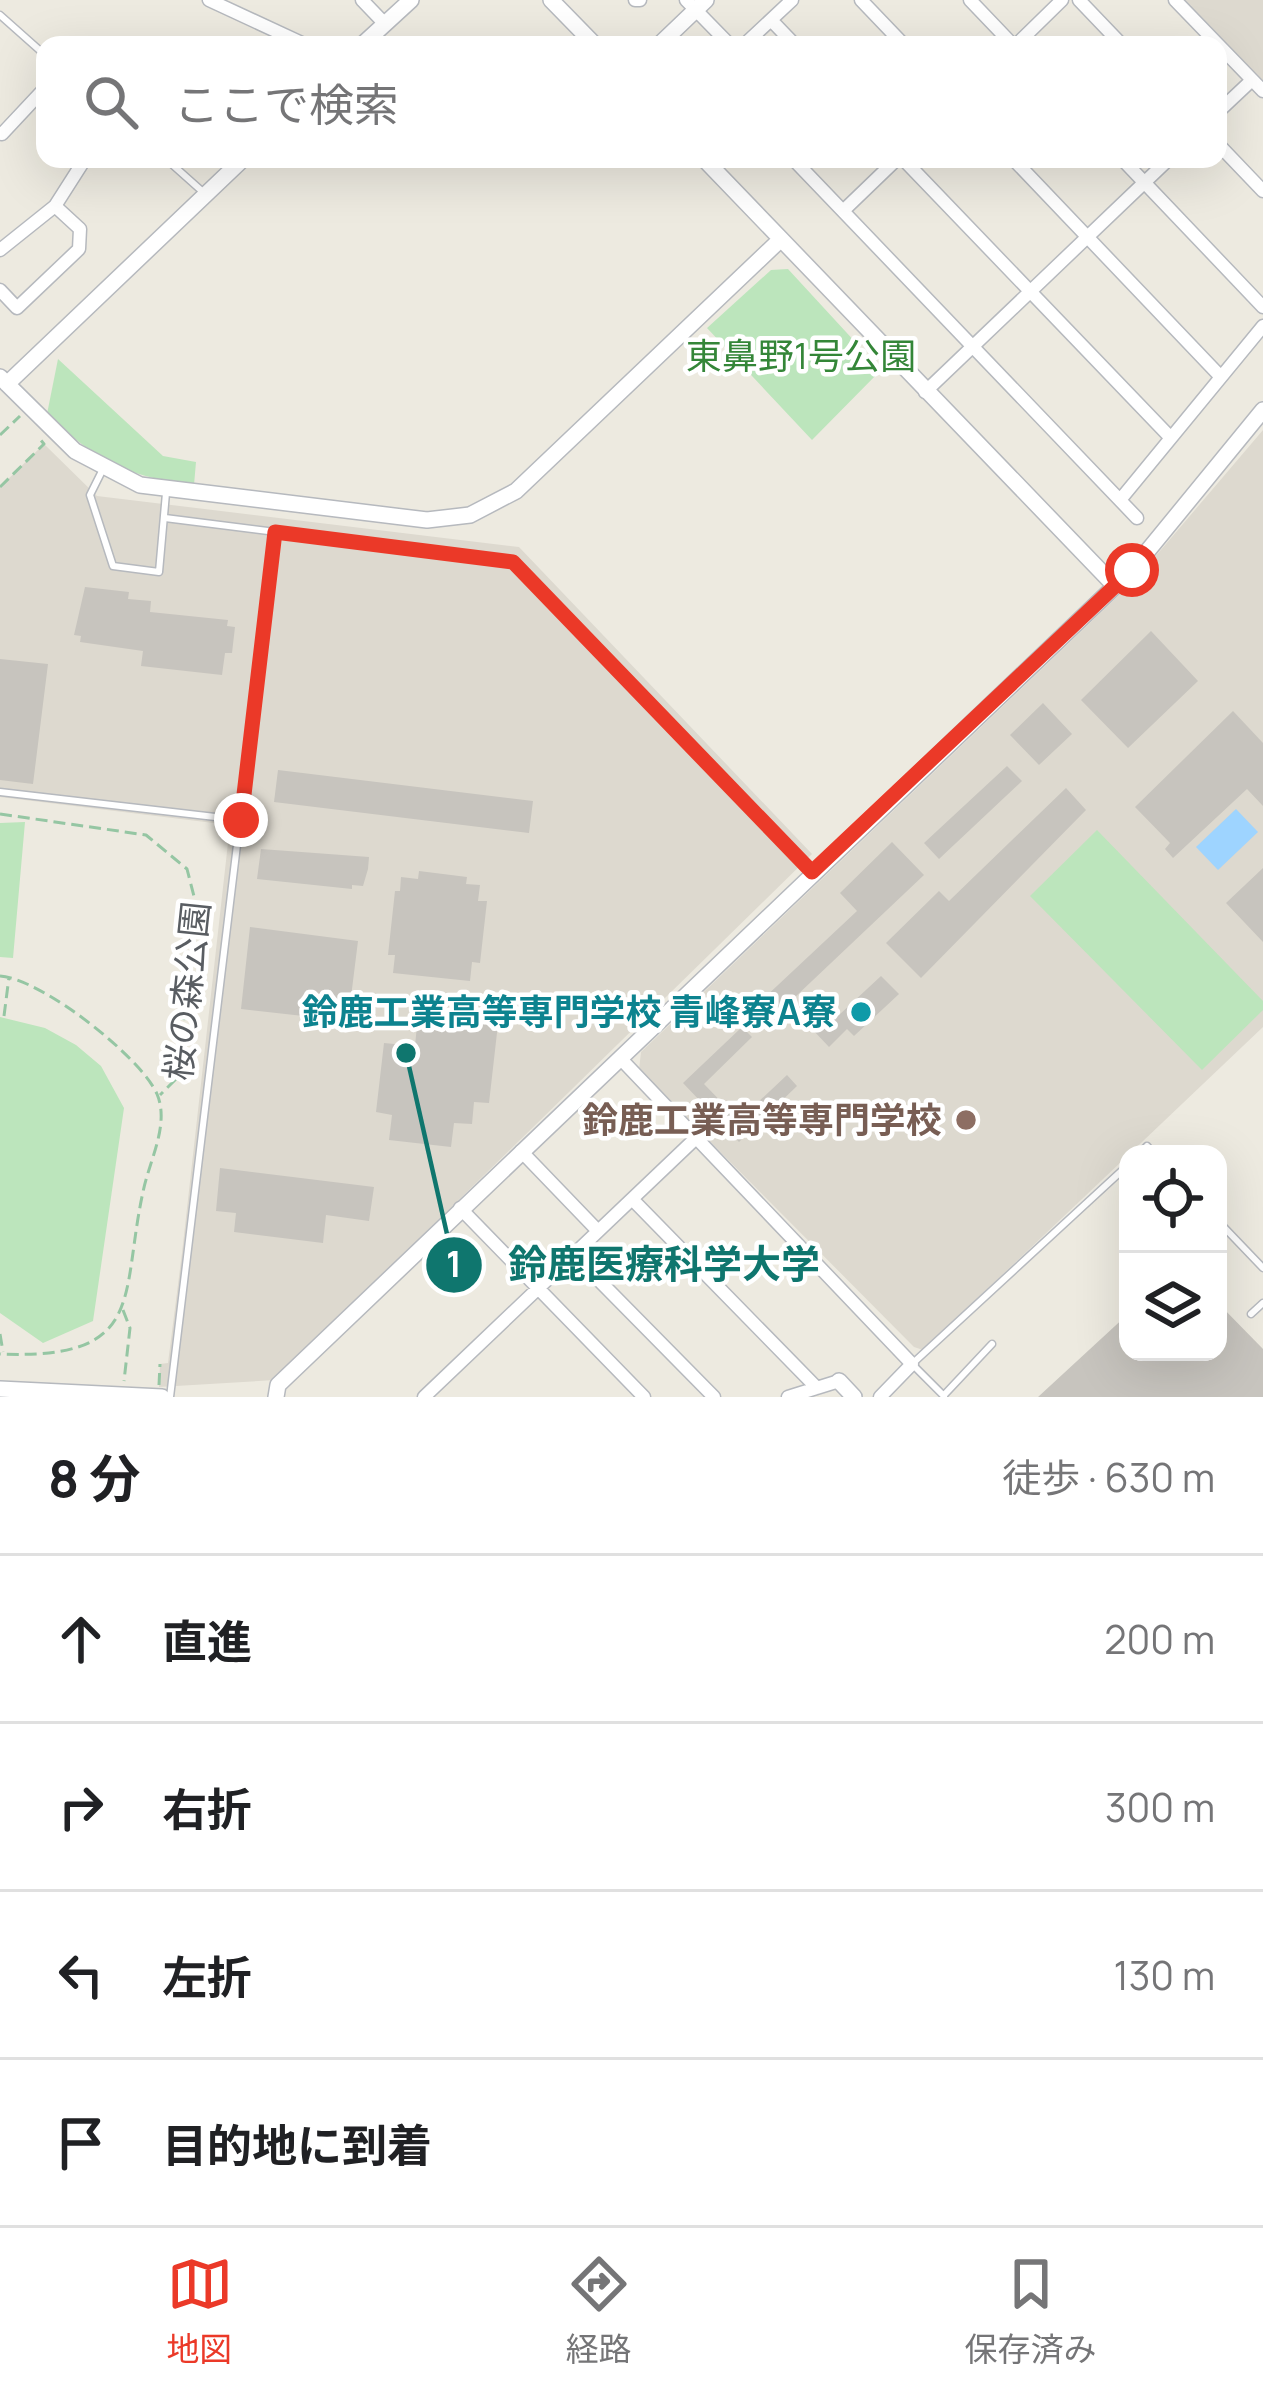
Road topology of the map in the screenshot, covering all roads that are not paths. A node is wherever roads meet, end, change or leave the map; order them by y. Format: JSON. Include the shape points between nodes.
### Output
{"nodes":[{"id":1,"x":209,"y":0,"type":"edge"},
{"id":2,"x":362,"y":0,"type":"edge"},
{"id":3,"x":411,"y":0,"type":"edge"},
{"id":4,"x":551,"y":0,"type":"edge"},
{"id":5,"x":791,"y":0,"type":"edge"},
{"id":6,"x":860,"y":0,"type":"edge"},
{"id":7,"x":970,"y":0,"type":"edge"},
{"id":8,"x":1062,"y":0,"type":"edge"},
{"id":9,"x":1079,"y":0,"type":"edge"},
{"id":10,"x":1175,"y":0,"type":"edge"},
{"id":11,"x":696,"y":3,"type":"edge"},
{"id":12,"x":0,"y":14,"type":"edge"},
{"id":13,"x":771,"y":20,"type":"junction"},
{"id":14,"x":385,"y":24,"type":"junction"},
{"id":15,"x":287,"y":36,"type":"edge"},
{"id":16,"x":372,"y":36,"type":"edge"},
{"id":17,"x":586,"y":36,"type":"edge"},
{"id":18,"x":667,"y":36,"type":"edge"},
{"id":19,"x":723,"y":36,"type":"edge"},
{"id":20,"x":754,"y":36,"type":"edge"},
{"id":21,"x":786,"y":36,"type":"edge"},
{"id":22,"x":895,"y":36,"type":"edge"},
{"id":23,"x":1005,"y":36,"type":"edge"},
{"id":24,"x":1024,"y":36,"type":"edge"},
{"id":25,"x":1113,"y":36,"type":"edge"},
{"id":26,"x":1210,"y":36,"type":"edge"},
{"id":27,"x":36,"y":47,"type":"edge"},
{"id":28,"x":1227,"y":54,"type":"edge"},
{"id":29,"x":1252,"y":80,"type":"junction"},
{"id":30,"x":1263,"y":91,"type":"edge"},
{"id":31,"x":36,"y":98,"type":"edge"},
{"id":32,"x":1227,"y":104,"type":"edge"},
{"id":33,"x":2,"y":134,"type":"edge"},
{"id":34,"x":1227,"y":153,"type":"edge"},
{"id":35,"x":80,"y":168,"type":"edge"},
{"id":36,"x":176,"y":168,"type":"edge"},
{"id":37,"x":234,"y":168,"type":"edge"},
{"id":38,"x":713,"y":168,"type":"edge"},
{"id":39,"x":802,"y":168,"type":"edge"},
{"id":40,"x":890,"y":168,"type":"edge"},
{"id":41,"x":909,"y":168,"type":"edge"},
{"id":42,"x":1022,"y":168,"type":"edge"},
{"id":43,"x":1130,"y":168,"type":"edge"},
{"id":44,"x":1160,"y":168,"type":"edge"},
{"id":45,"x":1144,"y":183,"type":"junction"},
{"id":46,"x":1263,"y":191,"type":"edge"},
{"id":47,"x":206,"y":195,"type":"junction"},
{"id":48,"x":56,"y":206,"type":"junction"},
{"id":49,"x":843,"y":211,"type":"junction"},
{"id":50,"x":1088,"y":237,"type":"junction"},
{"id":51,"x":781,"y":238,"type":"junction"},
{"id":52,"x":0,"y":250,"type":"edge"},
{"id":53,"x":0,"y":290,"type":"edge"},
{"id":54,"x":1030,"y":292,"type":"junction"},
{"id":55,"x":1263,"y":307,"type":"edge"},
{"id":56,"x":1263,"y":326,"type":"edge"},
{"id":57,"x":972,"y":346,"type":"junction"},
{"id":58,"x":1220,"y":376,"type":"junction"},
{"id":59,"x":3,"y":380,"type":"edge"},
{"id":60,"x":925,"y":392,"type":"junction"},
{"id":61,"x":1263,"y":410,"type":"edge"},
{"id":62,"x":1170,"y":437,"type":"junction"},
{"id":63,"x":103,"y":469,"type":"junction"},
{"id":64,"x":166,"y":490,"type":"junction"},
{"id":65,"x":1120,"y":500,"type":"junction"},
{"id":66,"x":165,"y":518,"type":"junction"},
{"id":67,"x":1137,"y":518,"type":"dead end"},
{"id":68,"x":275,"y":532,"type":"junction"},
{"id":69,"x":1115,"y":586,"type":"junction"},
{"id":70,"x":0,"y":792,"type":"edge"},
{"id":71,"x":241,"y":820,"type":"junction"},
{"id":72,"x":812,"y":872,"type":"junction"},
{"id":73,"x":620,"y":1058,"type":"junction"},
{"id":74,"x":696,"y":1138,"type":"junction"},
{"id":75,"x":521,"y":1150,"type":"junction"},
{"id":76,"x":1119,"y":1173,"type":"edge"},
{"id":77,"x":632,"y":1199,"type":"junction"},
{"id":78,"x":460,"y":1208,"type":"junction"},
{"id":79,"x":1227,"y":1230,"type":"edge"},
{"id":80,"x":598,"y":1231,"type":"junction"},
{"id":81,"x":573,"y":1254,"type":"junction"},
{"id":82,"x":1263,"y":1268,"type":"edge"},
{"id":83,"x":537,"y":1289,"type":"junction"},
{"id":84,"x":1263,"y":1303,"type":"edge"},
{"id":85,"x":1251,"y":1314,"type":"dead end"},
{"id":86,"x":992,"y":1344,"type":"dead end"},
{"id":87,"x":912,"y":1364,"type":"junction"},
{"id":88,"x":838,"y":1381,"type":"joint"},
{"id":89,"x":817,"y":1388,"type":"junction"},
{"id":90,"x":0,"y":1389,"type":"edge"},
{"id":91,"x":164,"y":1394,"type":"edge"},
{"id":92,"x":123,"y":1395,"type":"edge"},
{"id":93,"x":944,"y":1396,"type":"edge"},
{"id":94,"x":276,"y":1397,"type":"edge"},
{"id":95,"x":424,"y":1397,"type":"edge"},
{"id":96,"x":644,"y":1397,"type":"edge"},
{"id":97,"x":714,"y":1397,"type":"edge"},
{"id":98,"x":788,"y":1397,"type":"edge"},
{"id":99,"x":854,"y":1397,"type":"edge"},
{"id":100,"x":880,"y":1397,"type":"edge"}],
"edges":[{"from":1,"to":15,"type":"street"},
{"from":2,"to":14,"type":"street"},
{"from":3,"to":14,"type":"street"},
{"from":4,"to":17,"type":"street"},
{"from":5,"to":13,"type":"street"},
{"from":6,"to":22,"type":"street"},
{"from":7,"to":23,"type":"street"},
{"from":8,"to":24,"type":"street"},
{"from":9,"to":25,"type":"street"},
{"from":10,"to":26,"type":"street"},
{"from":11,"to":18,"type":"street"},
{"from":11,"to":19,"type":"street"},
{"from":12,"to":27,"type":"lane"},
{"from":13,"to":20,"type":"street"},
{"from":13,"to":21,"type":"street"},
{"from":14,"to":16,"type":"street"},
{"from":28,"to":29,"type":"street"},
{"from":29,"to":30,"type":"street"},
{"from":29,"to":32,"type":"street"},
{"from":31,"to":33,"type":"street"},
{"from":34,"to":46,"type":"street"},
{"from":35,"to":48,"type":"street"},
{"from":36,"to":47,"type":"lane"},
{"from":37,"to":47,"type":"street"},
{"from":38,"to":51,"type":"street"},
{"from":39,"to":49,"type":"street"},
{"from":40,"to":49,"type":"street"},
{"from":41,"to":54,"type":"street"},
{"from":42,"to":50,"type":"street"},
{"from":43,"to":45,"type":"street"},
{"from":44,"to":45,"type":"street"},
{"from":45,"to":50,"type":"street"},
{"from":45,"to":55,"type":"street"},
{"from":47,"to":59,"type":"street"},
{"from":48,"to":52,"type":"street"},
{"from":48,"to":53,"type":"street","via":[[80,230],[79,249],[17,308]]},
{"from":49,"to":57,"type":"street"},
{"from":50,"to":54,"type":"street"},
{"from":50,"to":58,"type":"street"},
{"from":51,"to":60,"type":"street"},
{"from":51,"to":64,"type":"street","via":[[516,491],[481,511],[427,520]]},
{"from":54,"to":57,"type":"street"},
{"from":54,"to":62,"type":"street"},
{"from":56,"to":58,"type":"street"},
{"from":57,"to":60,"type":"street"},
{"from":57,"to":65,"type":"street"},
{"from":58,"to":62,"type":"street"},
{"from":59,"to":63,"type":"street"},
{"from":60,"to":69,"type":"street"},
{"from":61,"to":69,"type":"street"},
{"from":62,"to":65,"type":"street"},
{"from":63,"to":64,"type":"street"},
{"from":63,"to":66,"type":"lane","via":[[90,495],[113,566],[159,572]]},
{"from":64,"to":66,"type":"lane"},
{"from":65,"to":67,"type":"street"},
{"from":66,"to":68,"type":"lane"},
{"from":68,"to":71,"type":"lane"},
{"from":68,"to":72,"type":"lane","via":[[513,562]]},
{"from":69,"to":72,"type":"street"},
{"from":70,"to":71,"type":"lane"},
{"from":71,"to":91,"type":"lane"},
{"from":72,"to":73,"type":"street"},
{"from":73,"to":74,"type":"street"},
{"from":73,"to":75,"type":"street"},
{"from":74,"to":77,"type":"street"},
{"from":74,"to":87,"type":"street"},
{"from":75,"to":78,"type":"street"},
{"from":75,"to":80,"type":"street"},
{"from":76,"to":87,"type":"lane"},
{"from":77,"to":80,"type":"street"},
{"from":77,"to":89,"type":"street"},
{"from":78,"to":83,"type":"street"},
{"from":78,"to":94,"type":"street","via":[[278,1385]]},
{"from":79,"to":82,"type":"lane"},
{"from":80,"to":81,"type":"street"},
{"from":81,"to":83,"type":"street"},
{"from":81,"to":97,"type":"street"},
{"from":83,"to":95,"type":"street"},
{"from":83,"to":96,"type":"street"},
{"from":84,"to":85,"type":"lane"},
{"from":86,"to":93,"type":"lane"},
{"from":87,"to":93,"type":"lane"},
{"from":87,"to":100,"type":"street"},
{"from":88,"to":89,"type":"street"},
{"from":88,"to":99,"type":"street"},
{"from":89,"to":98,"type":"street"},
{"from":90,"to":92,"type":"street"},
{"from":91,"to":92,"type":"street"}]}
